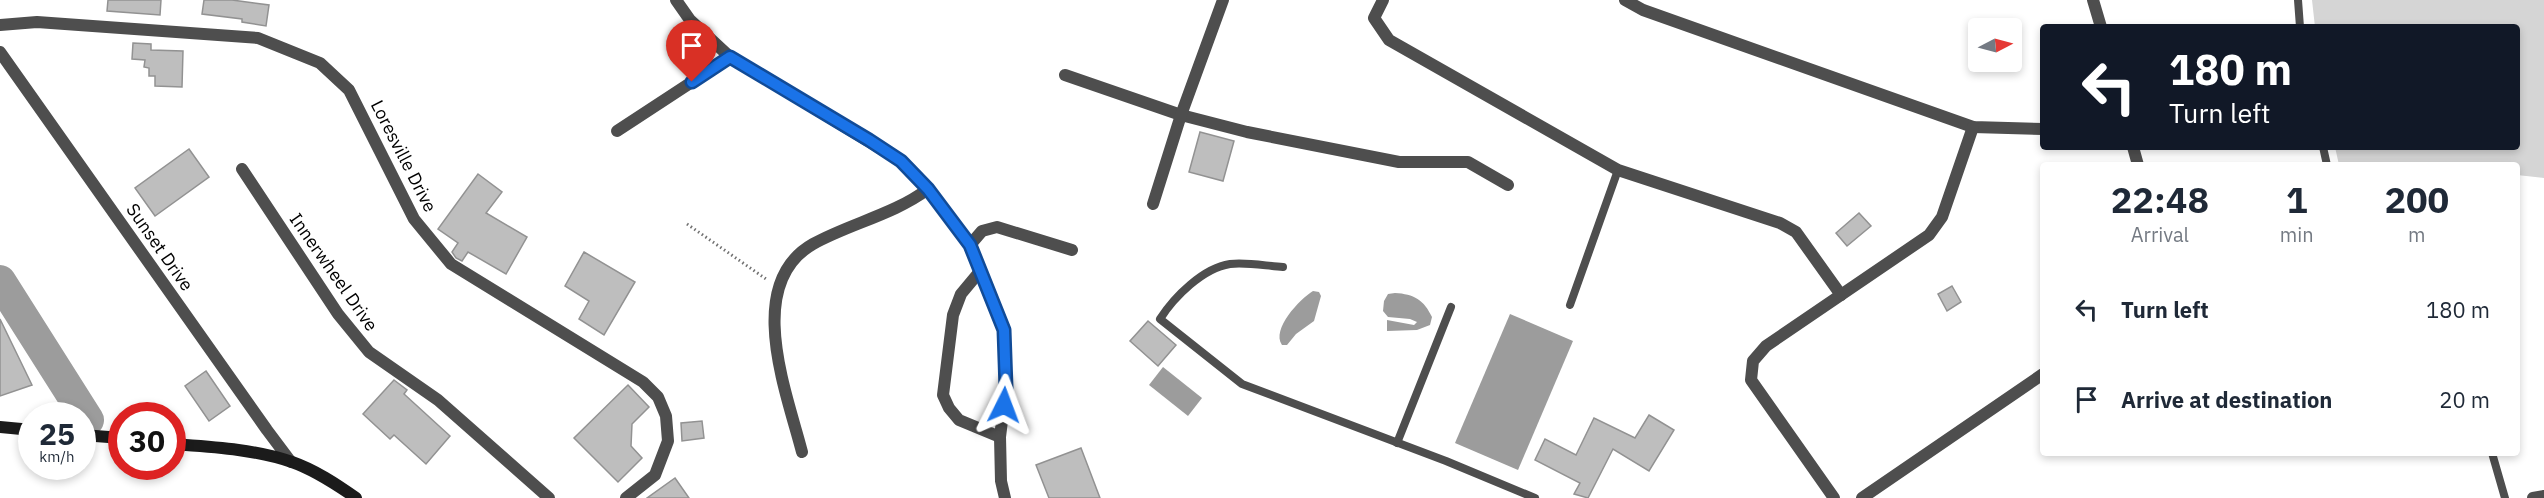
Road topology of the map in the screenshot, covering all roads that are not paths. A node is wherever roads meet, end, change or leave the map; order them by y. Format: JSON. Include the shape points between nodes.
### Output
{"nodes":[{"id":1,"x":676,"y":0,"type":"edge"},
{"id":2,"x":1223,"y":0,"type":"edge"},
{"id":3,"x":1383,"y":0,"type":"edge"},
{"id":4,"x":1625,"y":0,"type":"edge"},
{"id":5,"x":2093,"y":0,"type":"edge"},
{"id":6,"x":2298,"y":0,"type":"edge"},
{"id":7,"x":2100,"y":24,"type":"edge"},
{"id":8,"x":2300,"y":24,"type":"edge"},
{"id":9,"x":0,"y":25,"type":"edge"},
{"id":10,"x":0,"y":52,"type":"edge"},
{"id":11,"x":730,"y":57,"type":"junction"},
{"id":12,"x":1065,"y":75,"type":"dead end"},
{"id":13,"x":1181,"y":115,"type":"junction"},
{"id":14,"x":1973,"y":127,"type":"junction"},
{"id":15,"x":2040,"y":129,"type":"edge"},
{"id":16,"x":617,"y":131,"type":"dead end"},
{"id":17,"x":242,"y":169,"type":"dead end"},
{"id":18,"x":1618,"y":170,"type":"junction"},
{"id":19,"x":1508,"y":185,"type":"dead end"},
{"id":20,"x":928,"y":189,"type":"junction"},
{"id":21,"x":1153,"y":204,"type":"dead end"},
{"id":22,"x":970,"y":245,"type":"junction"},
{"id":23,"x":1072,"y":250,"type":"dead end"},
{"id":24,"x":1283,"y":267,"type":"dead end"},
{"id":25,"x":981,"y":270,"type":"junction"},
{"id":26,"x":1841,"y":295,"type":"junction"},
{"id":27,"x":1570,"y":304,"type":"dead end"},
{"id":28,"x":1451,"y":307,"type":"dead end"},
{"id":29,"x":2040,"y":376,"type":"edge"},
{"id":30,"x":0,"y":427,"type":"edge"},
{"id":31,"x":18,"y":429,"type":"edge"},
{"id":32,"x":1000,"y":437,"type":"junction"},
{"id":33,"x":1397,"y":443,"type":"junction"},
{"id":34,"x":186,"y":445,"type":"edge"},
{"id":35,"x":802,"y":452,"type":"dead end"},
{"id":36,"x":2493,"y":456,"type":"edge"},
{"id":37,"x":291,"y":462,"type":"junction"},
{"id":38,"x":2544,"y":496,"type":"edge"},
{"id":39,"x":356,"y":498,"type":"edge"},
{"id":40,"x":549,"y":498,"type":"edge"},
{"id":41,"x":626,"y":498,"type":"edge"},
{"id":42,"x":1005,"y":498,"type":"edge"},
{"id":43,"x":1535,"y":498,"type":"edge"},
{"id":44,"x":1834,"y":498,"type":"edge"},
{"id":45,"x":1862,"y":498,"type":"edge"},
{"id":46,"x":2505,"y":498,"type":"edge"},
{"id":47,"x":2533,"y":498,"type":"edge"}],
"edges":[{"from":1,"to":11,"type":"street","via":[[690,20]]},
{"from":2,"to":13,"type":"street"},
{"from":3,"to":18,"type":"street","via":[[1374,18],[1389,40]]},
{"from":4,"to":14,"type":"street","via":[[1643,10]]},
{"from":5,"to":7,"type":"street"},
{"from":6,"to":8,"type":"lane"},
{"from":9,"to":41,"type":"street","name":"Loresville Drive","via":[[37,22],[258,38],[320,63],[349,90],[414,219],[451,264],[643,382],[657,397],[666,416],[668,441],[655,475]]},
{"from":10,"to":37,"type":"street","name":"Sunset Drive"},
{"from":11,"to":16,"type":"street"},
{"from":11,"to":20,"type":"street","via":[[901,161]]},
{"from":12,"to":13,"type":"street"},
{"from":13,"to":19,"type":"street","via":[[1399,162],[1468,162]]},
{"from":13,"to":21,"type":"street"},
{"from":14,"to":15,"type":"street"},
{"from":14,"to":26,"type":"street","via":[[1942,217],[1929,235]]},
{"from":17,"to":40,"type":"street","name":"Innerwheel Drive","via":[[338,314],[369,352],[438,399]]},
{"from":18,"to":26,"type":"street","via":[[1780,223],[1796,232]]},
{"from":18,"to":27,"type":"lane"},
{"from":20,"to":22,"type":"street"},
{"from":20,"to":35,"type":"street","via":[[896,209],[812,245],[793,261],[778,287],[776,347]]},
{"from":22,"to":23,"type":"street","via":[[982,231],[997,227]]},
{"from":22,"to":25,"type":"street"},
{"from":24,"to":33,"type":"lane","via":[[1229,264],[1219,268],[1198,279],[1160,319],[1242,384]]},
{"from":25,"to":32,"type":"street","via":[[1004,330],[1006,388]]},
{"from":25,"to":32,"type":"street","via":[[961,294],[953,315],[943,394],[959,420]]},
{"from":26,"to":44,"type":"street","via":[[1766,346],[1753,361],[1751,380]]},
{"from":28,"to":33,"type":"lane"},
{"from":29,"to":45,"type":"street"},
{"from":30,"to":31,"type":"main road"},
{"from":32,"to":42,"type":"street"},
{"from":33,"to":43,"type":"lane"},
{"from":34,"to":37,"type":"main road","via":[[244,451]]},
{"from":36,"to":46,"type":"lane"},
{"from":37,"to":39,"type":"main road","via":[[329,479]]},
{"from":38,"to":47,"type":"street"}]}
